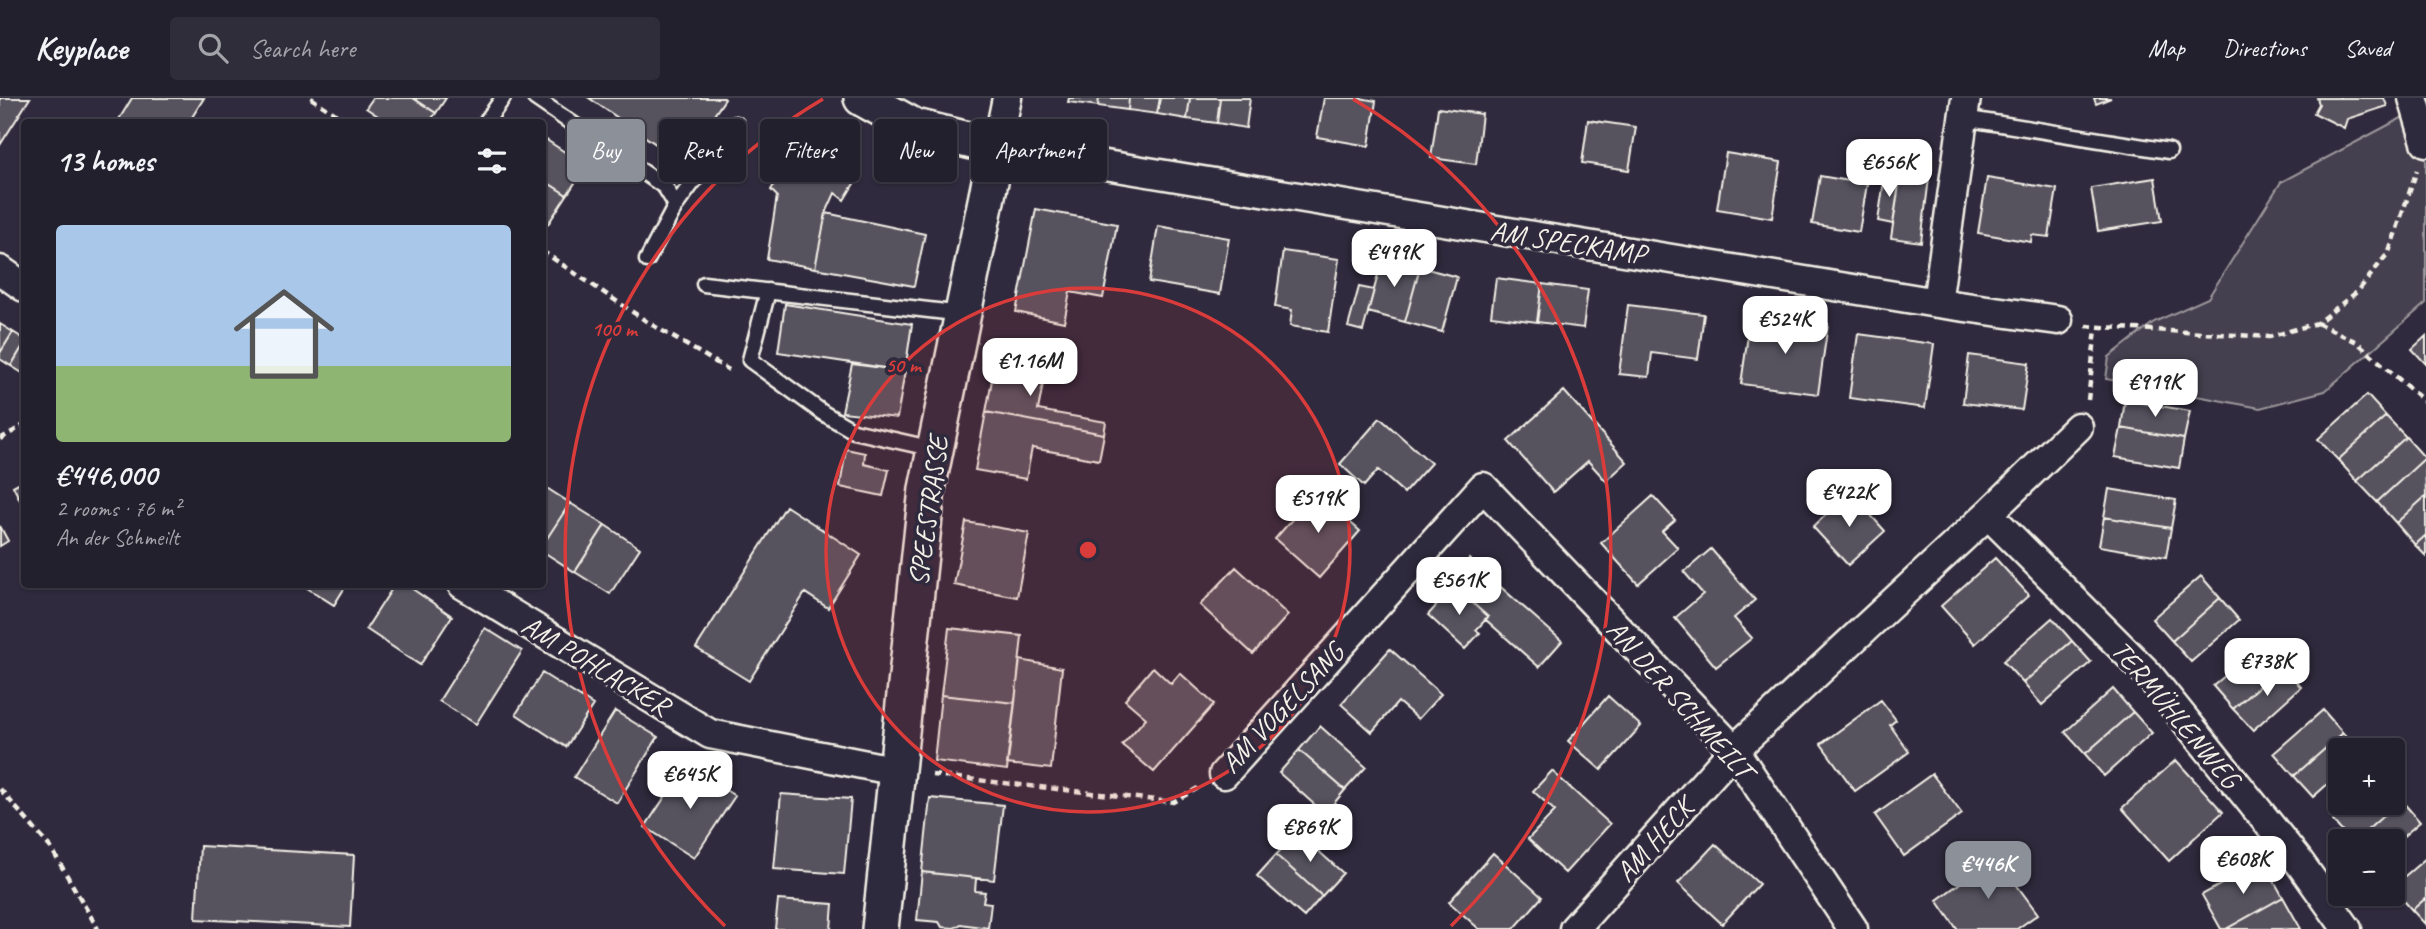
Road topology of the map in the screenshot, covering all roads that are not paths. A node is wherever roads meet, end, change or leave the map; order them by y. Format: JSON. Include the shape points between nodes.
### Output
{"nodes":[{"id":1,"x":503,"y":98,"type":"edge"},
{"id":2,"x":862,"y":98,"type":"edge"},
{"id":3,"x":1007,"y":98,"type":"edge"},
{"id":4,"x":2413,"y":98,"type":"edge"},
{"id":5,"x":538,"y":100,"type":"edge"},
{"id":6,"x":1964,"y":108,"type":"edge"},
{"id":7,"x":488,"y":119,"type":"edge"},
{"id":8,"x":1003,"y":119,"type":"edge"},
{"id":9,"x":971,"y":141,"type":"edge"},
{"id":10,"x":2169,"y":150,"type":"dead end"},
{"id":11,"x":2422,"y":155,"type":"edge"},
{"id":12,"x":1107,"y":165,"type":"edge"},
{"id":13,"x":693,"y":182,"type":"edge"},
{"id":14,"x":990,"y":182,"type":"edge"},
{"id":15,"x":676,"y":205,"type":"junction"},
{"id":16,"x":647,"y":260,"type":"dead end"},
{"id":17,"x":0,"y":270,"type":"edge"},
{"id":18,"x":21,"y":284,"type":"edge"},
{"id":19,"x":704,"y":284,"type":"dead end"},
{"id":20,"x":768,"y":291,"type":"junction"},
{"id":21,"x":1937,"y":303,"type":"junction"},
{"id":22,"x":962,"y":314,"type":"junction"},
{"id":23,"x":2058,"y":320,"type":"road end"},
{"id":24,"x":2078,"y":427,"type":"road end"},
{"id":25,"x":936,"y":449,"type":"junction"},
{"id":26,"x":1483,"y":487,"type":"joint"},
{"id":27,"x":1988,"y":514,"type":"junction"},
{"id":28,"x":469,"y":588,"type":"edge"},
{"id":29,"x":1734,"y":750,"type":"junction"},
{"id":30,"x":897,"y":771,"type":"junction"},
{"id":31,"x":1224,"y":774,"type":"road end"},
{"id":32,"x":880,"y":929,"type":"edge"},
{"id":33,"x":1574,"y":929,"type":"edge"},
{"id":34,"x":1853,"y":929,"type":"edge"},
{"id":35,"x":2347,"y":929,"type":"edge"}],
"edges":[{"from":1,"to":7,"type":"lane"},
{"from":2,"to":9,"type":"street","via":[[915,127]]},
{"from":3,"to":8,"type":"street","name":"SPEESTRASSE"},
{"from":4,"to":11,"type":"street"},
{"from":5,"to":15,"type":"lane","via":[[665,187]]},
{"from":6,"to":10,"type":"lane"},
{"from":6,"to":21,"type":"street"},
{"from":12,"to":21,"type":"street","name":"AM SPECKAMP"},
{"from":13,"to":15,"type":"lane"},
{"from":14,"to":22,"type":"street","name":"SPEESTRASSE"},
{"from":15,"to":16,"type":"lane"},
{"from":17,"to":18,"type":"street"},
{"from":19,"to":20,"type":"lane"},
{"from":20,"to":22,"type":"lane"},
{"from":20,"to":25,"type":"lane","via":[[750,360],[854,431]]},
{"from":21,"to":23,"type":"street","name":"AM SPECKAMP"},
{"from":22,"to":25,"type":"street","name":"SPEESTRASSE"},
{"from":24,"to":27,"type":"street"},
{"from":25,"to":30,"type":"street","name":"SPEESTRASSE","via":[[926,502]]},
{"from":26,"to":29,"type":"street","name":"AN DER SCHMEILT"},
{"from":26,"to":31,"type":"street","name":"AM VOGELSANG"},
{"from":27,"to":29,"type":"street"},
{"from":27,"to":35,"type":"street","name":"TERMÜHLENWEG","via":[[2148,674],[2297,859]]},
{"from":28,"to":30,"type":"street","name":"AM POHLACKER","via":[[710,734]]},
{"from":29,"to":33,"type":"street","name":"AM HECK"},
{"from":29,"to":34,"type":"street","name":"AN DER SCHMEILT"},
{"from":30,"to":32,"type":"street","name":"SPEESTRASSE"}]}
